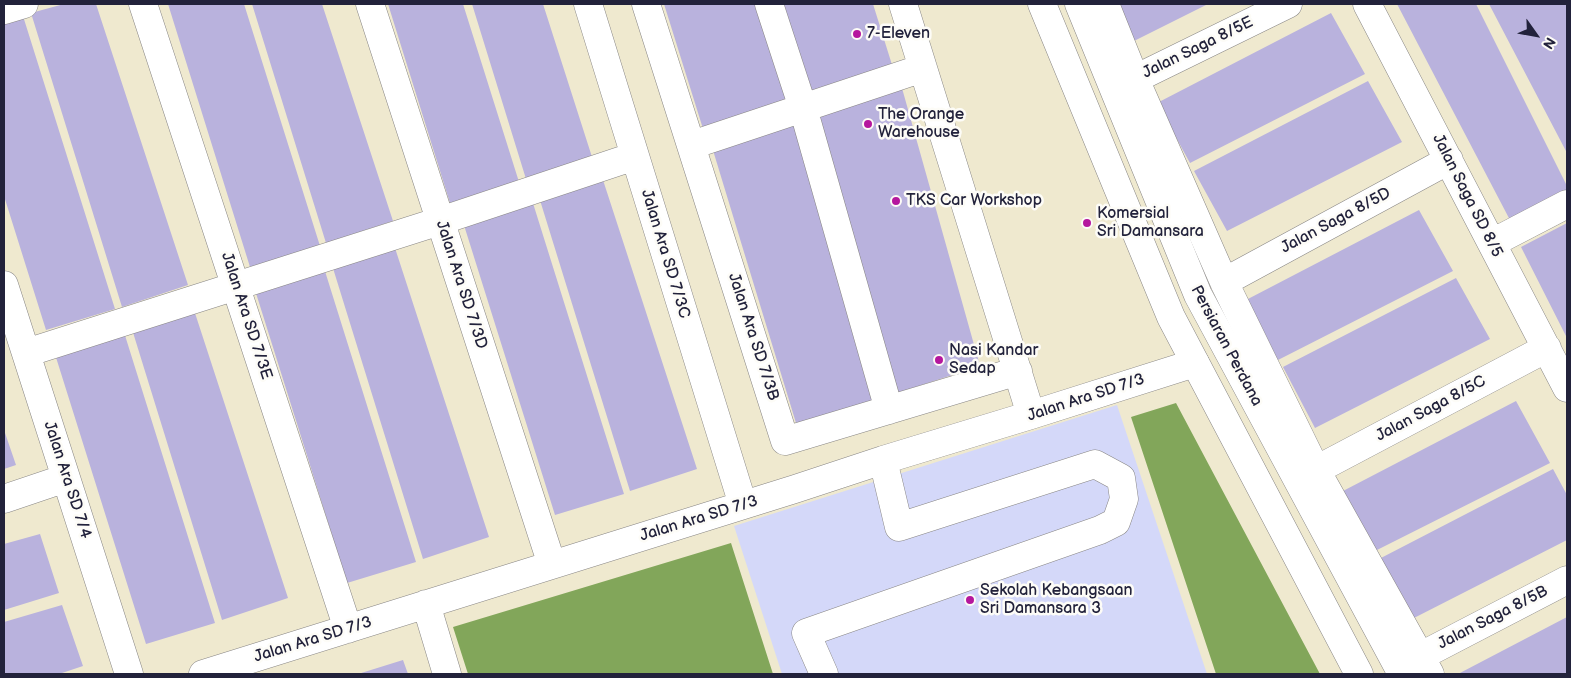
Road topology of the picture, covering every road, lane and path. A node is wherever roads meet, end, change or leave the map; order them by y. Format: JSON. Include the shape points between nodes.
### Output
{"nodes":[{"id":1,"x":24,"y":4,"type":"edge"},
{"id":2,"x":144,"y":4,"type":"edge"},
{"id":3,"x":370,"y":4,"type":"edge"},
{"id":4,"x":588,"y":4,"type":"edge"},
{"id":5,"x":646,"y":4,"type":"edge"},
{"id":6,"x":769,"y":4,"type":"edge"},
{"id":7,"x":903,"y":4,"type":"edge"},
{"id":8,"x":1042,"y":4,"type":"edge"},
{"id":9,"x":1079,"y":4,"type":"edge"},
{"id":10,"x":1105,"y":4,"type":"edge"},
{"id":11,"x":1288,"y":4,"type":"edge"},
{"id":12,"x":1367,"y":4,"type":"edge"},
{"id":13,"x":4,"y":10,"type":"edge"},
{"id":14,"x":923,"y":68,"type":"junction"},
{"id":15,"x":1136,"y":80,"type":"junction"},
{"id":16,"x":803,"y":108,"type":"junction"},
{"id":17,"x":692,"y":145,"type":"junction"},
{"id":18,"x":635,"y":156,"type":"junction"},
{"id":19,"x":1449,"y":160,"type":"junction"},
{"id":20,"x":1148,"y":171,"type":"junction"},
{"id":21,"x":1567,"y":204,"type":"edge"},
{"id":22,"x":440,"y":221,"type":"junction"},
{"id":23,"x":1492,"y":243,"type":"junction"},
{"id":24,"x":1224,"y":282,"type":"junction"},
{"id":25,"x":4,"y":285,"type":"edge"},
{"id":26,"x":236,"y":286,"type":"junction"},
{"id":27,"x":1547,"y":348,"type":"junction"},
{"id":28,"x":26,"y":353,"type":"junction"},
{"id":29,"x":1195,"y":363,"type":"junction"},
{"id":30,"x":1018,"y":371,"type":"junction"},
{"id":31,"x":1567,"y":388,"type":"edge"},
{"id":32,"x":889,"y":410,"type":"junction"},
{"id":33,"x":1031,"y":415,"type":"junction"},
{"id":34,"x":883,"y":460,"type":"junction"},
{"id":35,"x":66,"y":478,"type":"junction"},
{"id":36,"x":1310,"y":481,"type":"junction"},
{"id":37,"x":4,"y":499,"type":"edge"},
{"id":38,"x":743,"y":505,"type":"junction"},
{"id":39,"x":552,"y":565,"type":"junction"},
{"id":40,"x":1567,"y":580,"type":"edge"},
{"id":41,"x":426,"y":604,"type":"junction"},
{"id":42,"x":348,"y":629,"type":"junction"},
{"id":43,"x":1417,"y":668,"type":"edge"},
{"id":44,"x":129,"y":674,"type":"edge"},
{"id":45,"x":203,"y":674,"type":"edge"},
{"id":46,"x":447,"y":674,"type":"edge"},
{"id":47,"x":824,"y":674,"type":"edge"},
{"id":48,"x":1359,"y":674,"type":"edge"}],
"edges":[{"from":1,"to":13,"type":"street"},
{"from":2,"to":26,"type":"street","name":"Jalan Ara SD 7/3E"},
{"from":3,"to":22,"type":"street","name":"Jalan Ara SD 7/3D"},
{"from":4,"to":18,"type":"street","name":"Jalan Ara SD 7/3C"},
{"from":5,"to":17,"type":"street","name":"Jalan Ara SD 7/3B"},
{"from":6,"to":16,"type":"street"},
{"from":7,"to":14,"type":"street"},
{"from":8,"to":29,"type":"street","name":"Persiaran Perdana","via":[[1171,317]]},
{"from":9,"to":20,"type":"street","name":"Persiaran Perdana"},
{"from":10,"to":15,"type":"street"},
{"from":11,"to":15,"type":"street","name":"Jalan Saga 8/5E"},
{"from":12,"to":19,"type":"street","name":"Jalan Saga SD 8/5"},
{"from":14,"to":16,"type":"street"},
{"from":14,"to":30,"type":"street"},
{"from":15,"to":24,"type":"street"},
{"from":16,"to":17,"type":"street"},
{"from":16,"to":32,"type":"street"},
{"from":17,"to":32,"type":"street","name":"Jalan Ara SD 7/3B","via":[[785,440]]},
{"from":18,"to":22,"type":"street"},
{"from":18,"to":38,"type":"street","name":"Jalan Ara SD 7/3C"},
{"from":19,"to":23,"type":"street","name":"Jalan Saga SD 8/5"},
{"from":19,"to":24,"type":"street","name":"Jalan Saga 8/5D"},
{"from":20,"to":29,"type":"street","via":[[1159,244],[1196,330]]},
{"from":20,"to":36,"type":"street","name":"Persiaran Perdana","via":[[1198,295]]},
{"from":21,"to":23,"type":"street"},
{"from":22,"to":26,"type":"street"},
{"from":22,"to":39,"type":"street","name":"Jalan Ara SD 7/3D"},
{"from":23,"to":27,"type":"street","name":"Jalan Saga SD 8/5"},
{"from":24,"to":36,"type":"street"},
{"from":25,"to":28,"type":"street","name":"Jalan Ara SD 7/4"},
{"from":26,"to":28,"type":"street"},
{"from":26,"to":42,"type":"street","name":"Jalan Ara SD 7/3E"},
{"from":27,"to":31,"type":"street","name":"Jalan Saga SD 8/5"},
{"from":27,"to":36,"type":"street","name":"Jalan Saga 8/5C"},
{"from":28,"to":35,"type":"street","name":"Jalan Ara SD 7/4"},
{"from":29,"to":33,"type":"street","name":"Jalan Ara SD 7/3"},
{"from":29,"to":36,"type":"street","via":[[1220,380],[1255,441]]},
{"from":29,"to":48,"type":"street","name":"Persiaran Perdana"},
{"from":30,"to":32,"type":"street","name":"Jalan Ara SD 7/3B"},
{"from":30,"to":33,"type":"street"},
{"from":33,"to":34,"type":"street","name":"Jalan Ara SD 7/3"},
{"from":34,"to":38,"type":"street","name":"Jalan Ara SD 7/3"},
{"from":34,"to":47,"type":"street","via":[[899,527],[1095,464],[1122,478],[1124,499],[1116,522],[1100,530],[806,632]]},
{"from":35,"to":37,"type":"street"},
{"from":35,"to":44,"type":"street","name":"Jalan Ara SD 7/4"},
{"from":36,"to":43,"type":"street","name":"Persiaran Perdana"},
{"from":38,"to":39,"type":"street","name":"Jalan Ara SD 7/3"},
{"from":39,"to":41,"type":"street","name":"Jalan Ara SD 7/3"},
{"from":40,"to":43,"type":"street","name":"Jalan Saga 8/5B"},
{"from":41,"to":42,"type":"street","name":"Jalan Ara SD 7/3"},
{"from":41,"to":46,"type":"street"},
{"from":42,"to":45,"type":"street","name":"Jalan Ara SD 7/3"}]}
